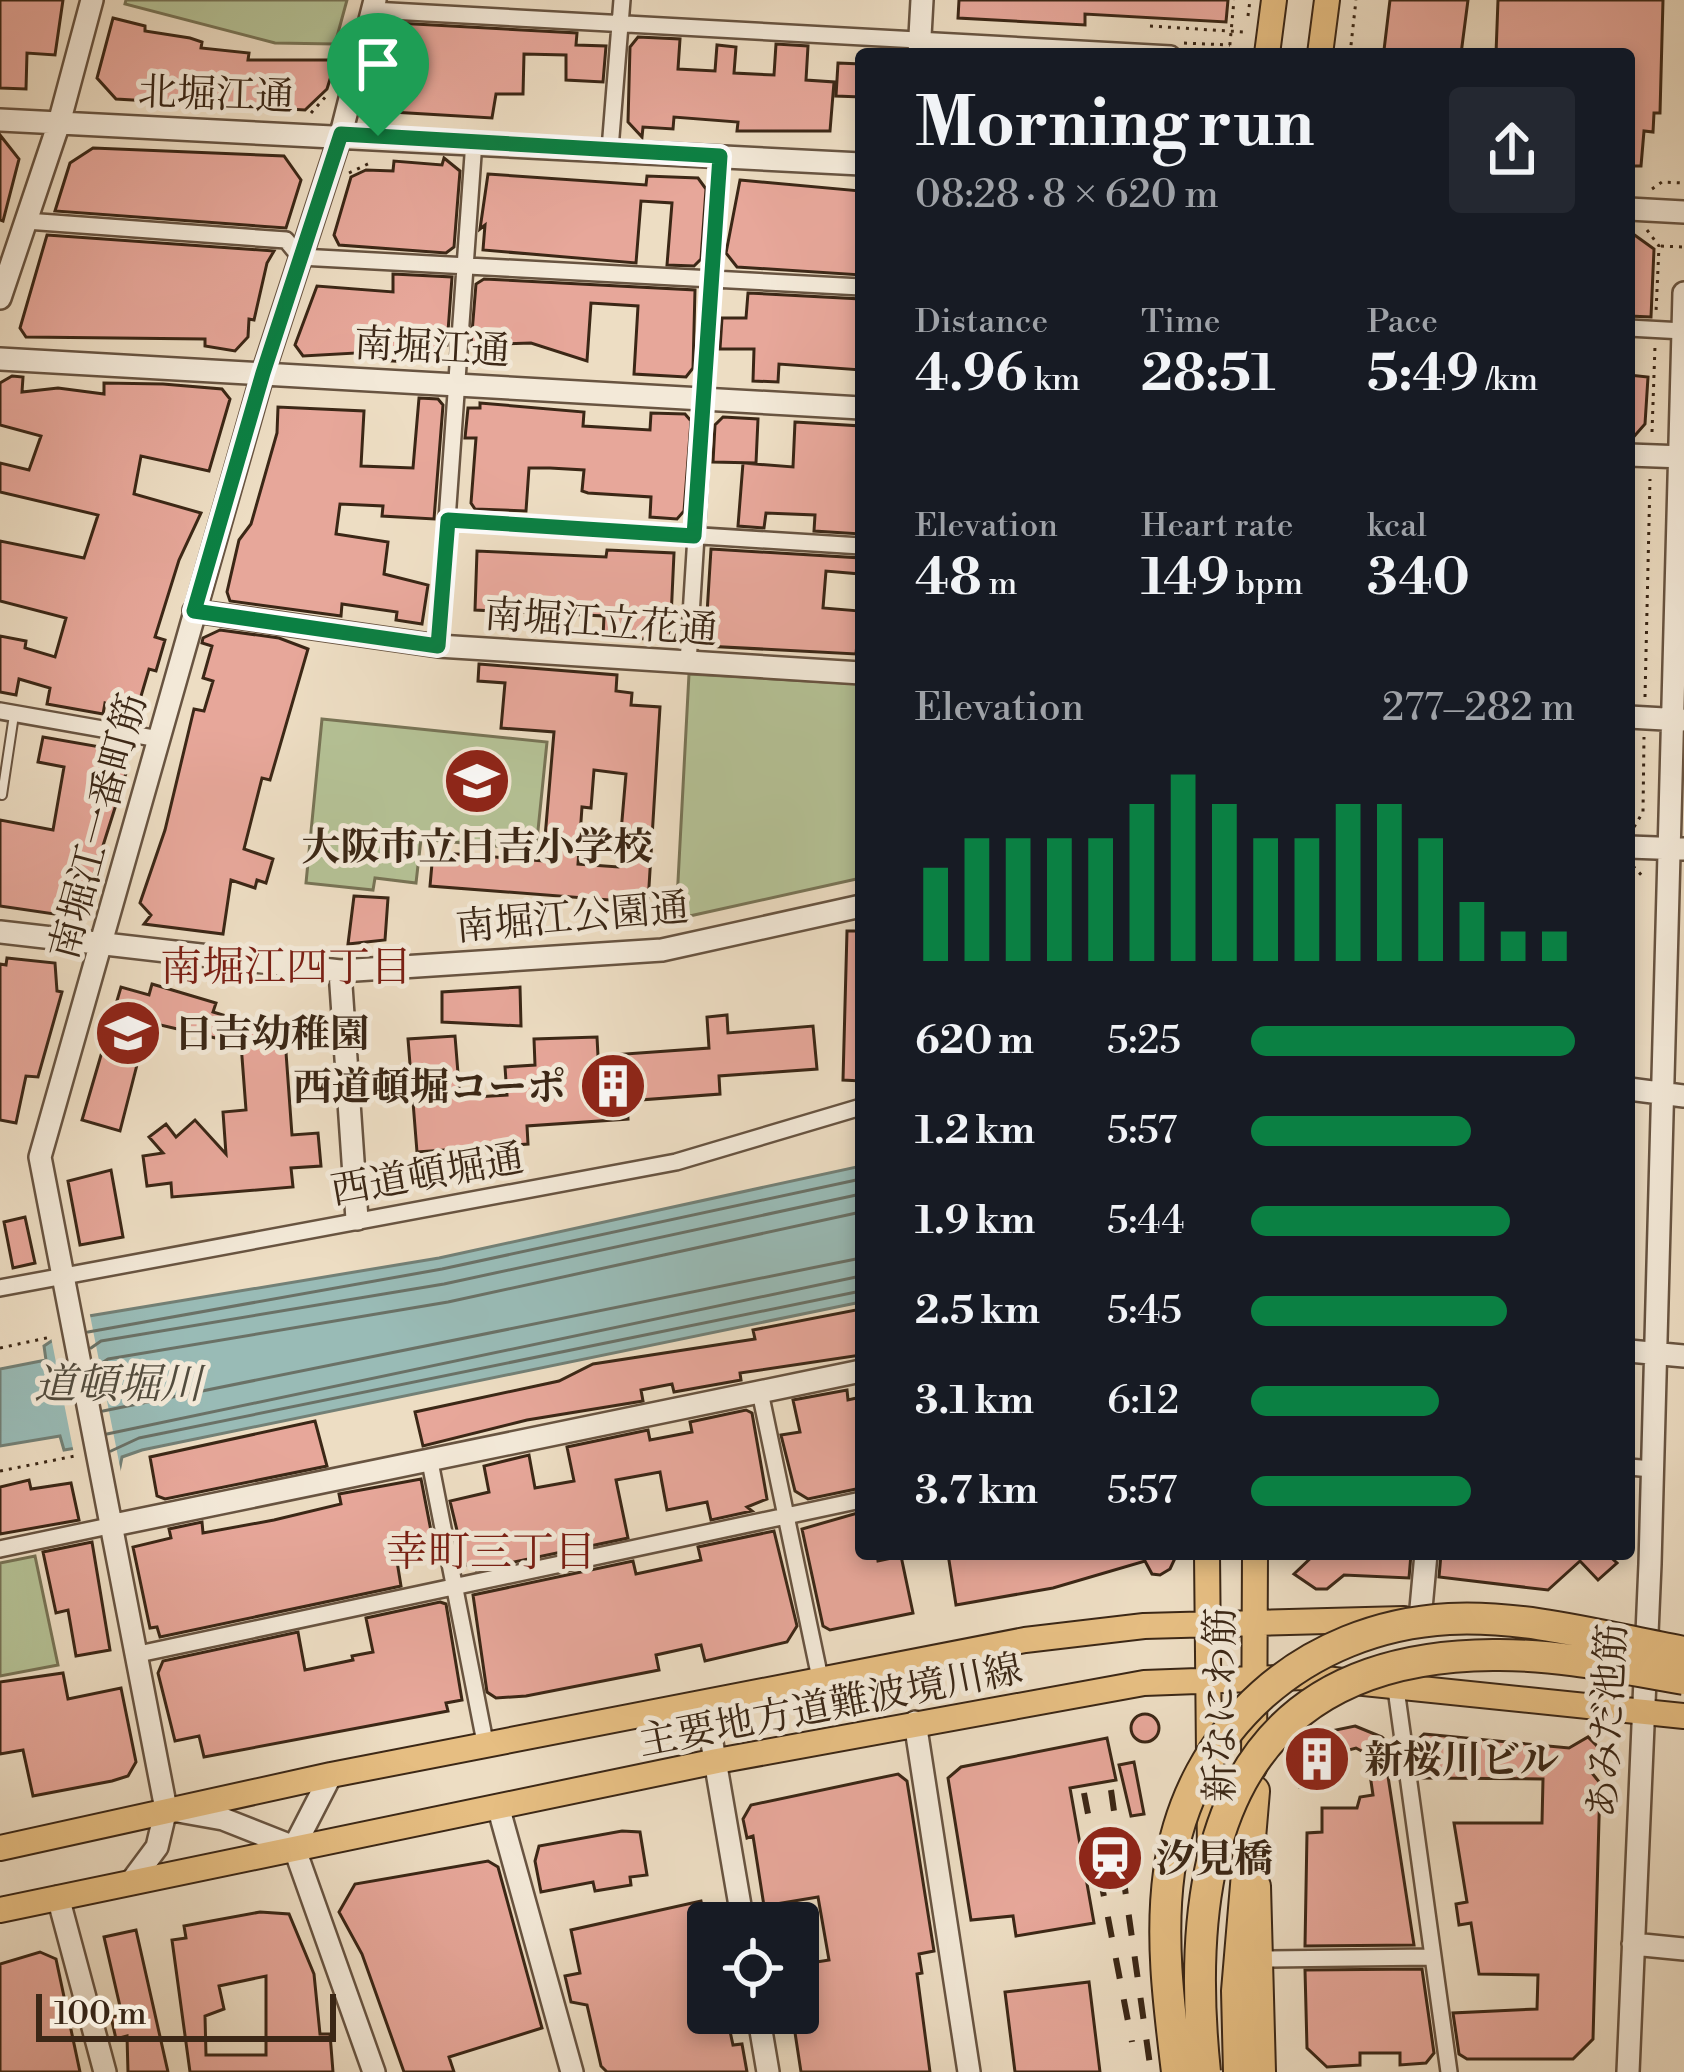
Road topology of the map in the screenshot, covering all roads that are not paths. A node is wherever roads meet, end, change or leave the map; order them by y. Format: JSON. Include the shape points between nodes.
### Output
{"nodes":[{"id":1,"x":92,"y":0,"type":"edge"},
{"id":2,"x":622,"y":0,"type":"edge"},
{"id":3,"x":922,"y":0,"type":"edge"},
{"id":4,"x":1274,"y":0,"type":"edge"},
{"id":5,"x":1327,"y":0,"type":"edge"},
{"id":6,"x":374,"y":5,"type":"edge"},
{"id":7,"x":620,"y":21,"type":"junction"},
{"id":8,"x":920,"y":46,"type":"edge"},
{"id":9,"x":983,"y":48,"type":"edge"},
{"id":10,"x":1269,"y":48,"type":"edge"},
{"id":11,"x":1321,"y":48,"type":"edge"},
{"id":12,"x":0,"y":120,"type":"edge"},
{"id":13,"x":59,"y":123,"type":"junction"},
{"id":14,"x":341,"y":134,"type":"junction"},
{"id":15,"x":474,"y":141,"type":"junction"},
{"id":16,"x":610,"y":149,"type":"junction"},
{"id":17,"x":720,"y":156,"type":"junction"},
{"id":18,"x":855,"y":164,"type":"edge"},
{"id":19,"x":1684,"y":212,"type":"edge"},
{"id":20,"x":1636,"y":217,"type":"edge"},
{"id":21,"x":26,"y":221,"type":"junction"},
{"id":22,"x":300,"y":257,"type":"junction"},
{"id":23,"x":466,"y":266,"type":"junction"},
{"id":24,"x":714,"y":279,"type":"junction"},
{"id":25,"x":855,"y":287,"type":"edge"},
{"id":26,"x":1684,"y":293,"type":"edge"},
{"id":27,"x":0,"y":298,"type":"edge"},
{"id":28,"x":1635,"y":330,"type":"edge"},
{"id":29,"x":1683,"y":342,"type":"edge"},
{"id":30,"x":0,"y":359,"type":"edge"},
{"id":31,"x":263,"y":373,"type":"junction"},
{"id":32,"x":458,"y":382,"type":"junction"},
{"id":33,"x":704,"y":399,"type":"junction"},
{"id":34,"x":855,"y":408,"type":"edge"},
{"id":35,"x":1635,"y":455,"type":"edge"},
{"id":36,"x":1681,"y":457,"type":"edge"},
{"id":37,"x":448,"y":520,"type":"junction"},
{"id":38,"x":694,"y":536,"type":"junction"},
{"id":39,"x":855,"y":546,"type":"edge"},
{"id":40,"x":194,"y":611,"type":"junction"},
{"id":41,"x":438,"y":646,"type":"junction"},
{"id":42,"x":688,"y":663,"type":"junction"},
{"id":43,"x":855,"y":673,"type":"edge"},
{"id":44,"x":7,"y":712,"type":"edge"},
{"id":45,"x":1636,"y":717,"type":"edge"},
{"id":46,"x":1677,"y":720,"type":"edge"},
{"id":47,"x":159,"y":739,"type":"junction"},
{"id":48,"x":2,"y":795,"type":"edge"},
{"id":49,"x":1635,"y":846,"type":"edge"},
{"id":50,"x":1676,"y":849,"type":"edge"},
{"id":51,"x":855,"y":907,"type":"edge"},
{"id":52,"x":0,"y":932,"type":"edge"},
{"id":53,"x":103,"y":945,"type":"junction"},
{"id":54,"x":340,"y":971,"type":"junction"},
{"id":55,"x":1635,"y":1090,"type":"edge"},
{"id":56,"x":1673,"y":1095,"type":"edge"},
{"id":57,"x":855,"y":1109,"type":"edge"},
{"id":58,"x":357,"y":1219,"type":"junction"},
{"id":59,"x":61,"y":1275,"type":"junction"},
{"id":60,"x":0,"y":1288,"type":"edge"},
{"id":61,"x":1635,"y":1352,"type":"edge"},
{"id":62,"x":1655,"y":1354,"type":"junction"},
{"id":63,"x":1684,"y":1356,"type":"edge"},
{"id":64,"x":855,"y":1372,"type":"edge"},
{"id":65,"x":760,"y":1392,"type":"junction"},
{"id":66,"x":430,"y":1462,"type":"junction"},
{"id":67,"x":1640,"y":1468,"type":"edge"},
{"id":68,"x":855,"y":1501,"type":"edge"},
{"id":69,"x":787,"y":1514,"type":"junction"},
{"id":70,"x":109,"y":1526,"type":"junction"},
{"id":71,"x":0,"y":1549,"type":"edge"},
{"id":72,"x":1208,"y":1560,"type":"edge"},
{"id":73,"x":1255,"y":1560,"type":"edge"},
{"id":74,"x":1425,"y":1560,"type":"edge"},
{"id":75,"x":454,"y":1584,"type":"junction"},
{"id":76,"x":1420,"y":1619,"type":"junction"},
{"id":77,"x":1256,"y":1621,"type":"junction"},
{"id":78,"x":1209,"y":1623,"type":"junction"},
{"id":79,"x":1646,"y":1648,"type":"junction"},
{"id":80,"x":1684,"y":1652,"type":"edge"},
{"id":81,"x":134,"y":1655,"type":"junction"},
{"id":82,"x":820,"y":1678,"type":"junction"},
{"id":83,"x":1256,"y":1678,"type":"junction"},
{"id":84,"x":1684,"y":1679,"type":"edge"},
{"id":85,"x":1208,"y":1680,"type":"junction"},
{"id":86,"x":1396,"y":1689,"type":"junction"},
{"id":87,"x":705,"y":1702,"type":"junction"},
{"id":88,"x":1642,"y":1711,"type":"junction"},
{"id":89,"x":1684,"y":1716,"type":"edge"},
{"id":90,"x":915,"y":1722,"type":"junction"},
{"id":91,"x":486,"y":1747,"type":"junction"},
{"id":92,"x":717,"y":1761,"type":"junction"},
{"id":93,"x":331,"y":1775,"type":"junction"},
{"id":94,"x":1254,"y":1792,"type":"junction"},
{"id":95,"x":498,"y":1805,"type":"junction"},
{"id":96,"x":166,"y":1809,"type":"junction"},
{"id":97,"x":294,"y":1847,"type":"junction"},
{"id":98,"x":0,"y":1848,"type":"edge"},
{"id":99,"x":131,"y":1882,"type":"junction"},
{"id":100,"x":58,"y":1897,"type":"junction"},
{"id":101,"x":740,"y":1902,"type":"edge"},
{"id":102,"x":0,"y":1910,"type":"edge"},
{"id":103,"x":1633,"y":1944,"type":"junction"},
{"id":104,"x":1684,"y":1949,"type":"edge"},
{"id":105,"x":1431,"y":1957,"type":"junction"},
{"id":106,"x":1260,"y":1959,"type":"junction"},
{"id":107,"x":762,"y":2034,"type":"edge"},
{"id":108,"x":105,"y":2072,"type":"edge"},
{"id":109,"x":374,"y":2072,"type":"edge"},
{"id":110,"x":572,"y":2072,"type":"edge"},
{"id":111,"x":768,"y":2072,"type":"edge"},
{"id":112,"x":969,"y":2072,"type":"edge"},
{"id":113,"x":1177,"y":2072,"type":"edge"},
{"id":114,"x":1209,"y":2072,"type":"edge"},
{"id":115,"x":1239,"y":2072,"type":"edge"},
{"id":116,"x":1264,"y":2072,"type":"edge"},
{"id":117,"x":1449,"y":2072,"type":"edge"},
{"id":118,"x":1628,"y":2072,"type":"edge"}],
"edges":[{"from":1,"to":13,"type":"street"},
{"from":2,"to":7,"type":"street"},
{"from":3,"to":8,"type":"street"},
{"from":4,"to":10,"type":"main road"},
{"from":5,"to":11,"type":"main road"},
{"from":6,"to":7,"type":"street"},
{"from":6,"to":14,"type":"street","name":"南堀江一番町筋"},
{"from":7,"to":8,"type":"street"},
{"from":7,"to":16,"type":"street"},
{"from":8,"to":9,"type":"street"},
{"from":12,"to":13,"type":"street","name":"北堀江通"},
{"from":13,"to":14,"type":"street","name":"北堀江通"},
{"from":13,"to":21,"type":"street"},
{"from":14,"to":15,"type":"street","name":"北堀江通"},
{"from":14,"to":22,"type":"street","name":"南堀江一番町筋"},
{"from":15,"to":16,"type":"street","name":"北堀江通"},
{"from":15,"to":23,"type":"street"},
{"from":16,"to":17,"type":"street","name":"北堀江通"},
{"from":17,"to":18,"type":"street","name":"北堀江通"},
{"from":17,"to":24,"type":"street"},
{"from":19,"to":20,"type":"street"},
{"from":21,"to":22,"type":"street","via":[[286,240]]},
{"from":21,"to":27,"type":"street"},
{"from":22,"to":23,"type":"street"},
{"from":22,"to":31,"type":"street","name":"南堀江一番町筋"},
{"from":23,"to":24,"type":"street"},
{"from":23,"to":32,"type":"street"},
{"from":24,"to":25,"type":"street"},
{"from":24,"to":33,"type":"street"},
{"from":26,"to":29,"type":"street","name":"あみだ池筋"},
{"from":28,"to":29,"type":"street"},
{"from":29,"to":36,"type":"street","name":"あみだ池筋"},
{"from":30,"to":31,"type":"street","name":"南堀江通"},
{"from":31,"to":32,"type":"street","name":"南堀江通"},
{"from":31,"to":40,"type":"street","name":"南堀江一番町筋"},
{"from":32,"to":33,"type":"street","name":"南堀江通"},
{"from":32,"to":37,"type":"street"},
{"from":33,"to":34,"type":"street","name":"南堀江通"},
{"from":33,"to":38,"type":"street"},
{"from":35,"to":36,"type":"street"},
{"from":36,"to":46,"type":"street","name":"あみだ池筋"},
{"from":37,"to":38,"type":"street"},
{"from":37,"to":41,"type":"street"},
{"from":38,"to":39,"type":"street"},
{"from":38,"to":42,"type":"street"},
{"from":40,"to":41,"type":"street","name":"南堀江立花通"},
{"from":40,"to":47,"type":"street","name":"南堀江一番町筋"},
{"from":41,"to":42,"type":"street","name":"南堀江立花通"},
{"from":42,"to":43,"type":"street","name":"南堀江立花通"},
{"from":44,"to":47,"type":"street"},
{"from":44,"to":48,"type":"lane"},
{"from":45,"to":46,"type":"street"},
{"from":46,"to":50,"type":"street","name":"あみだ池筋"},
{"from":47,"to":53,"type":"street","name":"南堀江一番町筋"},
{"from":49,"to":50,"type":"street"},
{"from":50,"to":56,"type":"street","name":"あみだ池筋"},
{"from":51,"to":54,"type":"street","name":"南堀江公園通","via":[[662,950]]},
{"from":52,"to":53,"type":"street","name":"南堀江公園通"},
{"from":53,"to":54,"type":"street","name":"南堀江公園通"},
{"from":53,"to":59,"type":"street","name":"南堀江一番町筋","via":[[40,1157]]},
{"from":54,"to":58,"type":"street"},
{"from":55,"to":56,"type":"street"},
{"from":56,"to":62,"type":"street","name":"あみだ池筋","via":[[1660,1136]]},
{"from":57,"to":58,"type":"street","name":"西道頓堀通","via":[[676,1162]]},
{"from":58,"to":59,"type":"street","name":"西道頓堀通"},
{"from":59,"to":60,"type":"street","name":"西道頓堀通"},
{"from":59,"to":70,"type":"street","name":"南堀江一番町筋"},
{"from":61,"to":62,"type":"street"},
{"from":62,"to":63,"type":"street"},
{"from":62,"to":67,"type":"street","name":"あみだ池筋"},
{"from":64,"to":65,"type":"street"},
{"from":65,"to":66,"type":"street"},
{"from":65,"to":69,"type":"street"},
{"from":66,"to":70,"type":"street"},
{"from":66,"to":75,"type":"street"},
{"from":67,"to":79,"type":"street","name":"あみだ池筋"},
{"from":68,"to":69,"type":"street"},
{"from":69,"to":75,"type":"street"},
{"from":69,"to":82,"type":"street"},
{"from":70,"to":71,"type":"street"},
{"from":70,"to":81,"type":"street","name":"南堀江一番町筋"},
{"from":72,"to":78,"type":"main road","name":"新なにわ筋"},
{"from":73,"to":77,"type":"main road","name":"新なにわ筋"},
{"from":74,"to":76,"type":"street"},
{"from":75,"to":81,"type":"street"},
{"from":75,"to":91,"type":"street"},
{"from":76,"to":77,"type":"main road","name":"主要地方道難波境川線"},
{"from":76,"to":79,"type":"main road","name":"主要地方道難波境川線"},
{"from":77,"to":78,"type":"main road","name":"主要地方道難波境川線"},
{"from":77,"to":83,"type":"main road","name":"新なにわ筋"},
{"from":78,"to":82,"type":"main road","name":"主要地方道難波境川線","via":[[1025,1640]]},
{"from":78,"to":85,"type":"main road","name":"新なにわ筋"},
{"from":79,"to":80,"type":"main road","name":"主要地方道難波境川線"},
{"from":79,"to":88,"type":"street","name":"あみだ池筋"},
{"from":80,"to":113,"type":"highway","bridge":true,"via":[[1451,1619],[1354,1637],[1272,1683],[1204,1765],[1175,1838],[1166,1948]]},
{"from":81,"to":96,"type":"street","name":"南堀江一番町筋"},
{"from":82,"to":87,"type":"main road","name":"主要地方道難波境川線"},
{"from":83,"to":85,"type":"main road","name":"主要地方道難波境川線"},
{"from":83,"to":86,"type":"main road","name":"主要地方道難波境川線"},
{"from":83,"to":94,"type":"main road","name":"新なにわ筋"},
{"from":84,"to":114,"type":"highway","bridge":true,"via":[[1558,1658],[1458,1657],[1367,1676],[1303,1713],[1252,1763],[1213,1844],[1198,1945]]},
{"from":85,"to":90,"type":"main road","name":"主要地方道難波境川線","via":[[1144,1683]]},
{"from":85,"to":114,"type":"main road","name":"新なにわ筋"},
{"from":86,"to":88,"type":"main road","name":"主要地方道難波境川線"},
{"from":86,"to":105,"type":"street"},
{"from":87,"to":91,"type":"main road","name":"主要地方道難波境川線"},
{"from":87,"to":92,"type":"street"},
{"from":88,"to":89,"type":"main road","name":"主要地方道難波境川線"},
{"from":88,"to":103,"type":"street","name":"あみだ池筋"},
{"from":90,"to":92,"type":"main road","name":"主要地方道難波境川線"},
{"from":90,"to":112,"type":"street"},
{"from":91,"to":93,"type":"main road","name":"主要地方道難波境川線"},
{"from":92,"to":95,"type":"main road","name":"主要地方道難波境川線"},
{"from":92,"to":101,"type":"street"},
{"from":93,"to":96,"type":"main road","name":"主要地方道難波境川線"},
{"from":93,"to":97,"type":"street"},
{"from":94,"to":106,"type":"main road","name":"新なにわ筋"},
{"from":94,"to":115,"type":"highway","via":[[1237,1991]]},
{"from":95,"to":97,"type":"main road","name":"主要地方道難波境川線"},
{"from":95,"to":110,"type":"street"},
{"from":96,"to":97,"type":"street","via":[[223,1819]]},
{"from":96,"to":98,"type":"main road","name":"主要地方道難波境川線"},
{"from":96,"to":99,"type":"street","via":[[157,1846]]},
{"from":97,"to":99,"type":"main road","name":"主要地方道難波境川線"},
{"from":97,"to":109,"type":"street"},
{"from":99,"to":100,"type":"main road","name":"主要地方道難波境川線"},
{"from":100,"to":102,"type":"main road","name":"主要地方道難波境川線"},
{"from":100,"to":108,"type":"street"},
{"from":103,"to":104,"type":"street"},
{"from":103,"to":118,"type":"street","name":"あみだ池筋"},
{"from":105,"to":106,"type":"street"},
{"from":105,"to":117,"type":"street"},
{"from":106,"to":116,"type":"main road","name":"新なにわ筋"},
{"from":107,"to":111,"type":"street"}]}
